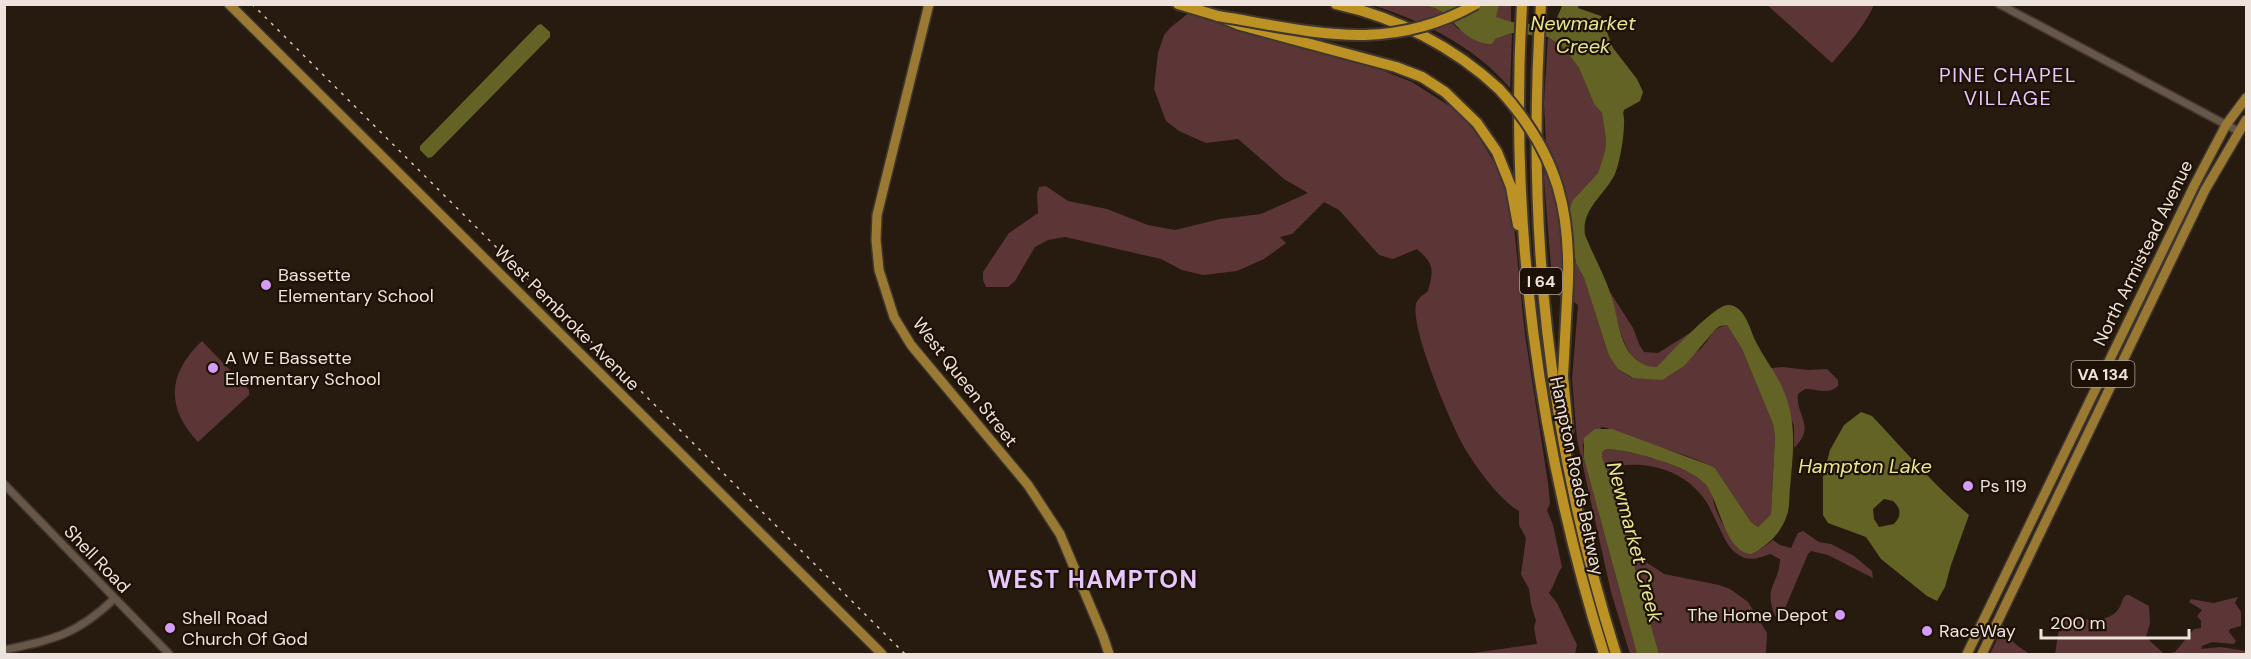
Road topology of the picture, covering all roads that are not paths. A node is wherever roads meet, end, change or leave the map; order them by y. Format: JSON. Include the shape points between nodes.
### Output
{"nodes":[{"id":1,"x":229,"y":4,"type":"edge"},
{"id":2,"x":929,"y":4,"type":"edge"},
{"id":3,"x":1178,"y":4,"type":"edge"},
{"id":4,"x":1336,"y":4,"type":"edge"},
{"id":5,"x":1476,"y":4,"type":"edge"},
{"id":6,"x":1522,"y":4,"type":"edge"},
{"id":7,"x":1541,"y":4,"type":"edge"},
{"id":8,"x":1999,"y":4,"type":"edge"},
{"id":9,"x":1218,"y":16,"type":"junction"},
{"id":10,"x":2247,"y":98,"type":"edge"},
{"id":11,"x":2247,"y":120,"type":"edge"},
{"id":12,"x":2226,"y":125,"type":"junction"},
{"id":13,"x":2238,"y":131,"type":"junction"},
{"id":14,"x":1526,"y":266,"type":"junction"},
{"id":15,"x":4,"y":484,"type":"edge"},
{"id":16,"x":1578,"y":517,"type":"junction"},
{"id":17,"x":114,"y":598,"type":"junction"},
{"id":18,"x":4,"y":650,"type":"edge"},
{"id":19,"x":169,"y":654,"type":"edge"},
{"id":20,"x":882,"y":654,"type":"edge"},
{"id":21,"x":1109,"y":654,"type":"edge"},
{"id":22,"x":1602,"y":654,"type":"edge"},
{"id":23,"x":1616,"y":654,"type":"edge"},
{"id":24,"x":1967,"y":654,"type":"edge"},
{"id":25,"x":1982,"y":654,"type":"edge"}],
"edges":[{"from":1,"to":20,"type":"main road","name":"West Pembroke Avenue"},
{"from":2,"to":21,"type":"main road","name":"West Queen Street","via":[[877,215],[877,257],[883,285],[894,317],[911,345],[1044,509],[1068,552]]},
{"from":3,"to":9,"type":"highway"},
{"from":4,"to":16,"type":"highway","bridge":true,"via":[[1391,21],[1467,63],[1499,89],[1535,134],[1557,181],[1568,234],[1564,390]]},
{"from":5,"to":9,"type":"highway","bridge":true,"via":[[1427,26],[1365,35],[1295,31]]},
{"from":6,"to":14,"type":"highway","number":"I 64","via":[[1520,130]]},
{"from":7,"to":16,"type":"highway","number":"I 64","via":[[1535,154],[1538,237],[1557,405]]},
{"from":8,"to":12,"type":"street"},
{"from":9,"to":14,"type":"highway","bridge":true,"via":[[1396,67],[1445,92],[1483,130],[1500,160],[1512,194]]},
{"from":10,"to":12,"type":"main road","name":"North Armistead Avenue","number":"VA 134"},
{"from":11,"to":13,"type":"main road","name":"North Armistead Avenue","number":"VA 134"},
{"from":12,"to":13,"type":"street"},
{"from":12,"to":24,"type":"main road","name":"North Armistead Avenue","number":"VA 134"},
{"from":13,"to":25,"type":"main road","name":"North Armistead Avenue","number":"VA 134","via":[[2205,190]]},
{"from":14,"to":22,"type":"highway","name":"Hampton Roads Beltway","number":"I 64","via":[[1548,436],[1572,546]]},
{"from":15,"to":17,"type":"street","name":"Shell Road"},
{"from":16,"to":23,"type":"highway","name":"Hampton Roads Beltway","number":"I 64"},
{"from":17,"to":18,"type":"street","via":[[69,633]]},
{"from":17,"to":19,"type":"street","name":"Shell Road"}]}
